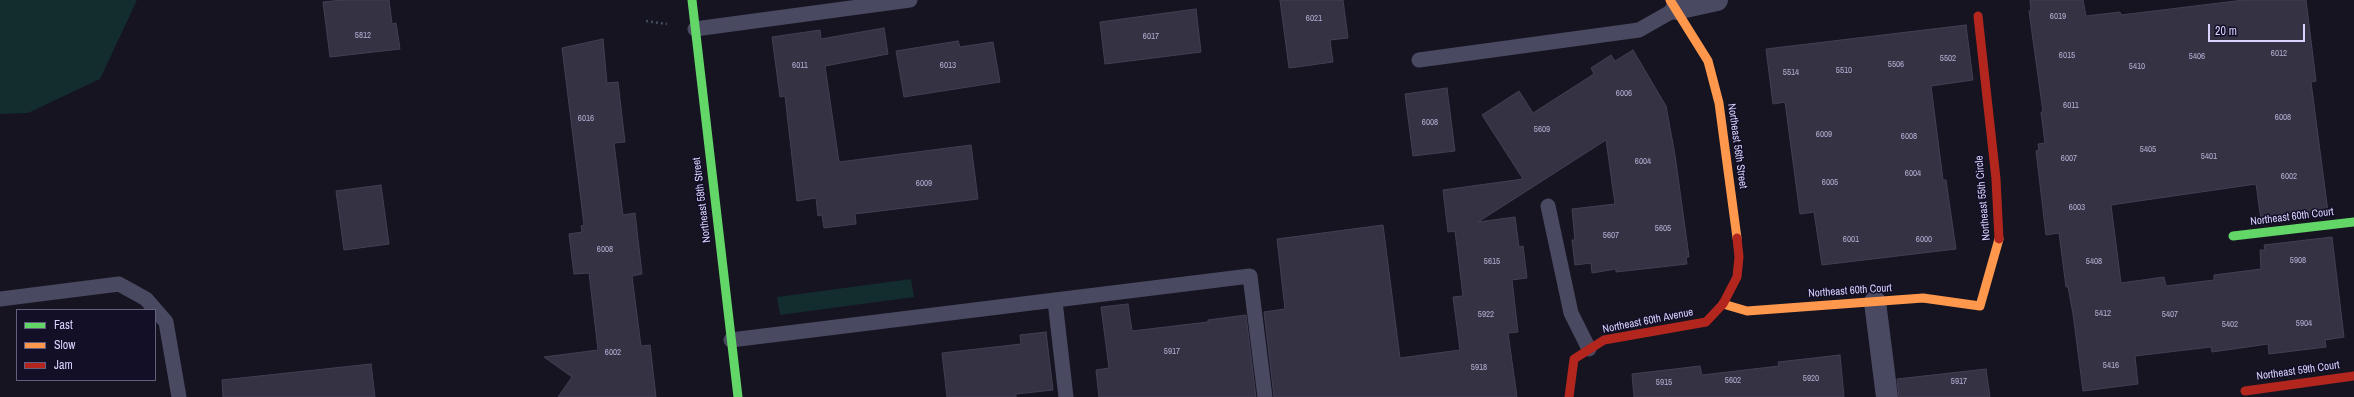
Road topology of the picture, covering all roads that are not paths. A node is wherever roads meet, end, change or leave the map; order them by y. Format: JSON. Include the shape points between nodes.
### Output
{"nodes":[{"id":1,"x":692,"y":0,"type":"edge"},
{"id":2,"x":910,"y":0,"type":"edge"},
{"id":3,"x":1717,"y":0,"type":"edge"},
{"id":4,"x":1673,"y":4,"type":"edge"},
{"id":5,"x":1978,"y":16,"type":"dead end"},
{"id":6,"x":695,"y":29,"type":"junction"},
{"id":7,"x":1419,"y":60,"type":"dead end"},
{"id":8,"x":1548,"y":206,"type":"dead end"},
{"id":9,"x":2354,"y":222,"type":"edge"},
{"id":10,"x":2233,"y":236,"type":"dead end"},
{"id":11,"x":0,"y":299,"type":"edge"},
{"id":12,"x":1055,"y":301,"type":"junction"},
{"id":13,"x":1875,"y":302,"type":"junction"},
{"id":14,"x":1723,"y":304,"type":"junction"},
{"id":15,"x":1980,"y":306,"type":"joint"},
{"id":16,"x":155,"y":309,"type":"edge"},
{"id":17,"x":156,"y":310,"type":"edge"},
{"id":18,"x":730,"y":340,"type":"junction"},
{"id":19,"x":1589,"y":349,"type":"junction"},
{"id":20,"x":2354,"y":376,"type":"edge"},
{"id":21,"x":2245,"y":391,"type":"dead end"},
{"id":22,"x":179,"y":397,"type":"edge"},
{"id":23,"x":738,"y":397,"type":"edge"},
{"id":24,"x":1066,"y":397,"type":"edge"},
{"id":25,"x":1265,"y":397,"type":"edge"},
{"id":26,"x":1569,"y":397,"type":"edge"},
{"id":27,"x":1887,"y":397,"type":"edge"}],
"edges":[{"from":1,"to":6,"type":"street","name":"Northeast 58th Street"},
{"from":2,"to":6,"type":"lane"},
{"from":3,"to":4,"type":"street"},
{"from":4,"to":7,"type":"lane","via":[[1638,30]]},
{"from":4,"to":14,"type":"street","name":"Northeast 56th Street","via":[[1708,61],[1719,103],[1739,257],[1736,277]]},
{"from":5,"to":15,"type":"street","name":"Northeast 55th Circle","via":[[1996,179],[1999,243]]},
{"from":6,"to":18,"type":"street","name":"Northeast 58th Street"},
{"from":8,"to":19,"type":"lane","via":[[1571,313]]},
{"from":9,"to":10,"type":"street","name":"Northeast 60th Court"},
{"from":11,"to":16,"type":"lane","via":[[119,284],[146,299]]},
{"from":12,"to":18,"type":"lane"},
{"from":12,"to":24,"type":"lane"},
{"from":12,"to":25,"type":"lane","via":[[1250,276]]},
{"from":13,"to":14,"type":"street","name":"Northeast 60th Court","via":[[1747,311]]},
{"from":13,"to":15,"type":"street","name":"Northeast 60th Court","via":[[1923,298]]},
{"from":13,"to":27,"type":"street"},
{"from":14,"to":19,"type":"street","name":"Northeast 60th Avenue","via":[[1706,322],[1604,340]]},
{"from":17,"to":22,"type":"lane","via":[[166,322]]},
{"from":18,"to":23,"type":"street","name":"Northeast 58th Street"},
{"from":19,"to":26,"type":"street","name":"Northeast 60th Avenue","via":[[1574,359]]},
{"from":20,"to":21,"type":"street","name":"Northeast 59th Court"}]}
